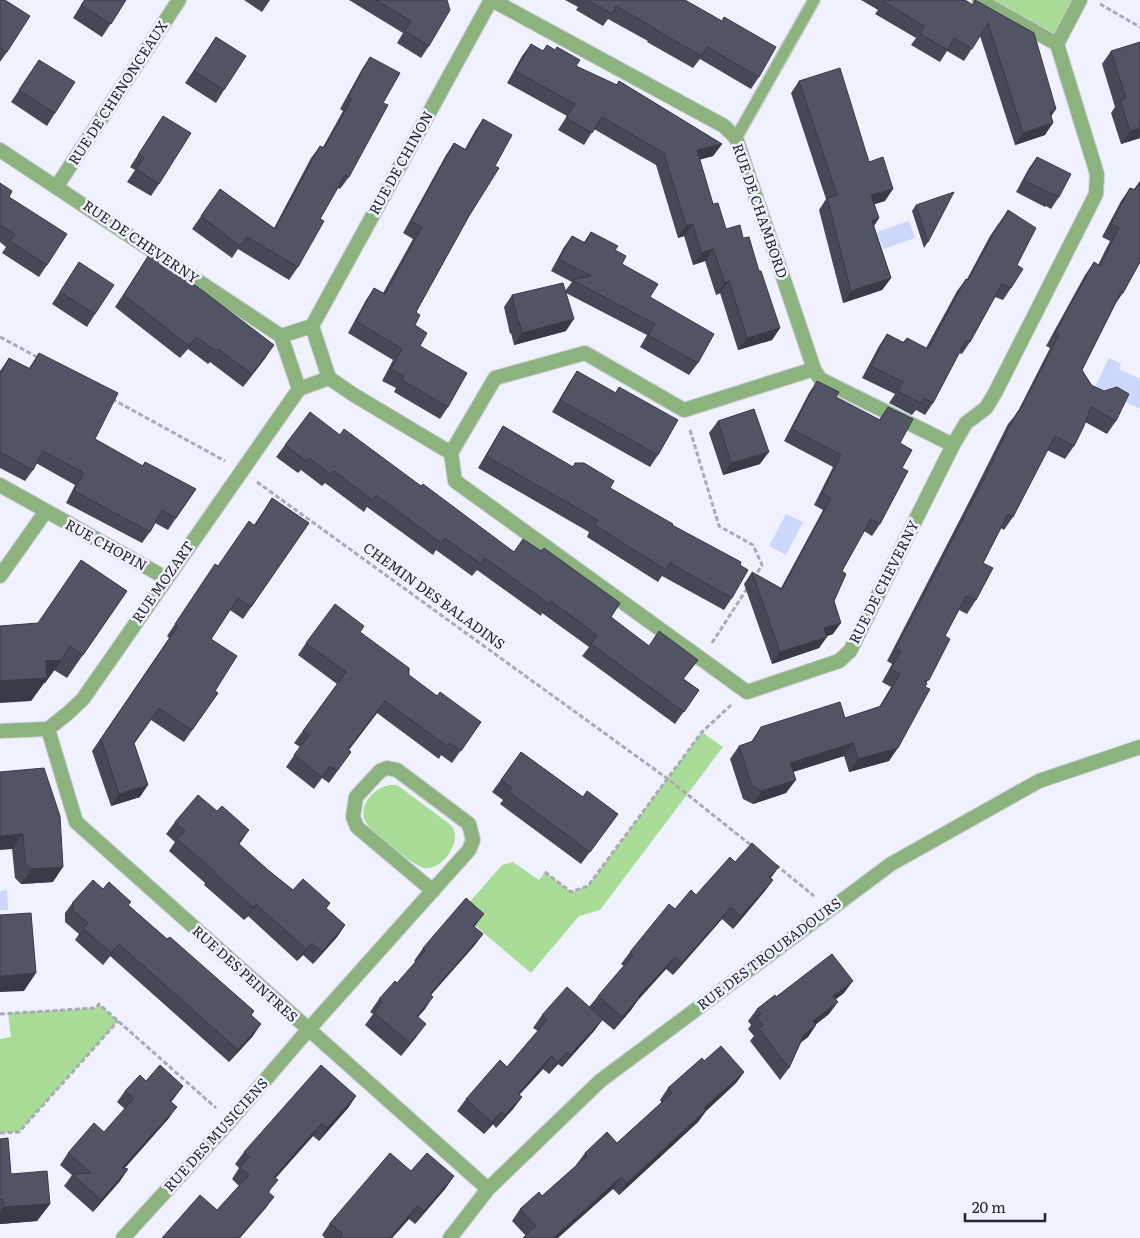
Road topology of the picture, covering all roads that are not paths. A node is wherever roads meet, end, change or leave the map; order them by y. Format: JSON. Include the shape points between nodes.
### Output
{"nodes":[{"id":1,"x":179,"y":0,"type":"edge"},
{"id":2,"x":491,"y":0,"type":"edge"},
{"id":3,"x":814,"y":0,"type":"edge"},
{"id":4,"x":979,"y":0,"type":"edge"},
{"id":5,"x":1080,"y":0,"type":"edge"},
{"id":6,"x":1057,"y":44,"type":"junction"},
{"id":7,"x":736,"y":138,"type":"junction"},
{"id":8,"x":0,"y":150,"type":"edge"},
{"id":9,"x":57,"y":186,"type":"junction"},
{"id":10,"x":312,"y":326,"type":"junction"},
{"id":11,"x":281,"y":336,"type":"junction"},
{"id":12,"x":814,"y":369,"type":"junction"},
{"id":13,"x":330,"y":378,"type":"junction"},
{"id":14,"x":299,"y":389,"type":"junction"},
{"id":15,"x":953,"y":445,"type":"junction"},
{"id":16,"x":451,"y":454,"type":"junction"},
{"id":17,"x":0,"y":486,"type":"edge"},
{"id":18,"x":46,"y":511,"type":"junction"},
{"id":19,"x":0,"y":576,"type":"edge"},
{"id":20,"x":166,"y":578,"type":"junction"},
{"id":21,"x":48,"y":729,"type":"junction"},
{"id":22,"x":0,"y":731,"type":"edge"},
{"id":23,"x":1140,"y":747,"type":"edge"},
{"id":24,"x":433,"y":891,"type":"junction"},
{"id":25,"x":308,"y":1030,"type":"junction"},
{"id":26,"x":488,"y":1189,"type":"junction"},
{"id":27,"x":123,"y":1238,"type":"edge"},
{"id":28,"x":450,"y":1238,"type":"edge"}],
"edges":[{"from":1,"to":9,"type":"street","name":"RUE DE CHENONCEAUX"},
{"from":2,"to":7,"type":"street","name":"RUE DE CHAMBORD","via":[[724,126]]},
{"from":2,"to":10,"type":"street","name":"RUE DE CHINON"},
{"from":3,"to":7,"type":"lane"},
{"from":4,"to":6,"type":"street"},
{"from":5,"to":6,"type":"street"},
{"from":6,"to":15,"type":"street","name":"RUE DE CHEVERNY","via":[[1097,174],[1096,194],[995,393],[986,408],[966,423]]},
{"from":7,"to":12,"type":"street","name":"RUE DE CHAMBORD"},
{"from":8,"to":9,"type":"street","name":"RUE DE CHEVERNY"},
{"from":9,"to":11,"type":"street","name":"RUE DE CHEVERNY"},
{"from":10,"to":11,"type":"street"},
{"from":10,"to":13,"type":"street"},
{"from":11,"to":14,"type":"street"},
{"from":12,"to":15,"type":"street","name":"RUE DE CHAMBORD","via":[[820,379]]},
{"from":12,"to":16,"type":"street","via":[[684,410],[585,353],[495,378]]},
{"from":13,"to":14,"type":"street"},
{"from":13,"to":16,"type":"street"},
{"from":14,"to":20,"type":"street","name":"RUE MOZART"},
{"from":15,"to":16,"type":"street","name":"RUE DE CHEVERNY","via":[[850,651],[839,662],[747,692],[455,481]]},
{"from":17,"to":18,"type":"street","name":"RUE CHOPIN"},
{"from":18,"to":19,"type":"street"},
{"from":18,"to":20,"type":"street","name":"RUE CHOPIN"},
{"from":20,"to":21,"type":"street","name":"RUE MOZART","via":[[82,699]]},
{"from":21,"to":22,"type":"street"},
{"from":21,"to":25,"type":"street","name":"RUE DES PEINTRES","via":[[76,822]]},
{"from":23,"to":26,"type":"street","name":"RUE DES TROUBADOURS","via":[[1039,781],[890,864],[600,1081]]},
{"from":24,"to":24,"type":"street","name":"RUE DES MUSICIENS","via":[[357,827],[353,817],[356,797],[380,770],[397,770],[469,824],[473,840],[469,850]]},
{"from":24,"to":25,"type":"street","name":"RUE DES MUSICIENS"},
{"from":25,"to":26,"type":"street","name":"RUE DES PEINTRES"},
{"from":25,"to":27,"type":"street","name":"RUE DES MUSICIENS"},
{"from":26,"to":28,"type":"street","name":"RUE DES TROUBADOURS"}]}
